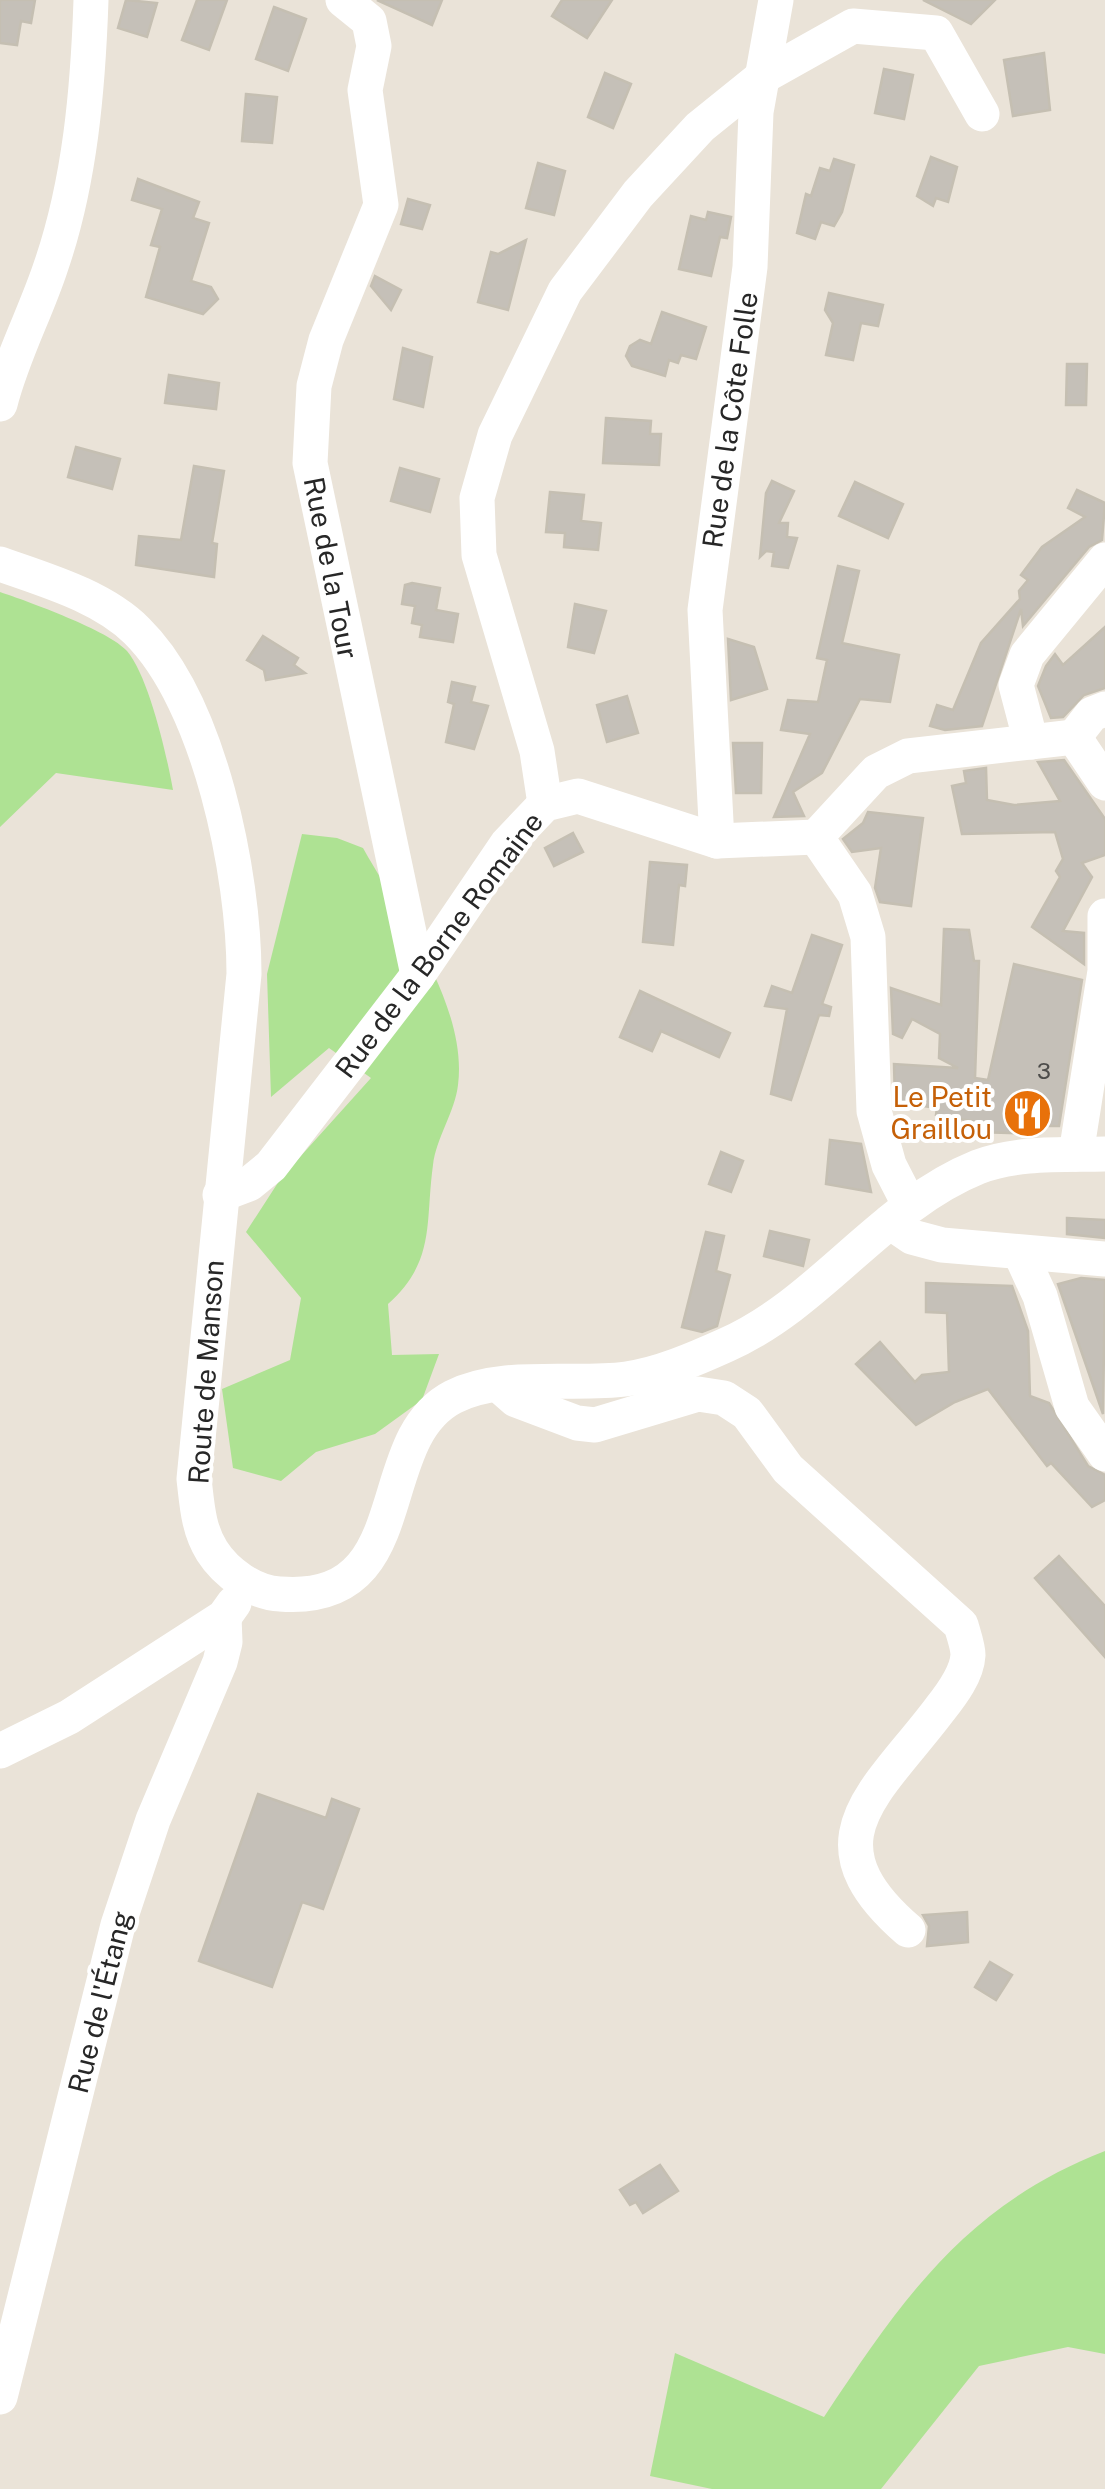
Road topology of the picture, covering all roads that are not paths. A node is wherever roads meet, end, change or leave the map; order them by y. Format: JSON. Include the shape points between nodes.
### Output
{"nodes":[{"id":1,"x":92,"y":0,"type":"edge"},
{"id":2,"x":343,"y":0,"type":"edge"},
{"id":3,"x":776,"y":0,"type":"edge"},
{"id":4,"x":762,"y":77,"type":"junction"},
{"id":5,"x":982,"y":114,"type":"dead end"},
{"id":6,"x":0,"y":404,"type":"edge"},
{"id":7,"x":1105,"y":560,"type":"edge"},
{"id":8,"x":0,"y":564,"type":"edge"},
{"id":9,"x":1105,"y":710,"type":"edge"},
{"id":10,"x":1074,"y":736,"type":"junction"},
{"id":11,"x":1031,"y":742,"type":"junction"},
{"id":12,"x":1105,"y":783,"type":"edge"},
{"id":13,"x":545,"y":804,"type":"junction"},
{"id":14,"x":816,"y":837,"type":"junction"},
{"id":15,"x":717,"y":841,"type":"junction"},
{"id":16,"x":1105,"y":916,"type":"edge"},
{"id":17,"x":418,"y":975,"type":"junction"},
{"id":18,"x":1091,"y":1154,"type":"edge"},
{"id":19,"x":220,"y":1196,"type":"junction"},
{"id":20,"x":899,"y":1213,"type":"junction"},
{"id":21,"x":1020,"y":1255,"type":"junction"},
{"id":22,"x":1105,"y":1259,"type":"edge"},
{"id":23,"x":500,"y":1386,"type":"junction"},
{"id":24,"x":1105,"y":1454,"type":"edge"},
{"id":25,"x":249,"y":1584,"type":"junction"},
{"id":26,"x":224,"y":1617,"type":"junction"},
{"id":27,"x":0,"y":1752,"type":"edge"},
{"id":28,"x":908,"y":1930,"type":"dead end"},
{"id":29,"x":0,"y":2397,"type":"edge"}],
"edges":[{"from":1,"to":6,"type":"street","via":[[88,95],[67,202]]},
{"from":2,"to":17,"type":"street","name":"Rue de la Tour","via":[[368,21],[374,46],[365,90],[381,205],[326,340],[314,386],[310,463]]},
{"from":3,"to":4,"type":"street","name":"Rue de la Côte Folle"},
{"from":4,"to":5,"type":"street","via":[[853,26],[936,33]]},
{"from":4,"to":13,"type":"street","via":[[700,126],[565,291],[494,435],[477,498],[479,556],[537,751]]},
{"from":4,"to":15,"type":"street","name":"Rue de la Côte Folle","via":[[750,267],[705,610]]},
{"from":7,"to":11,"type":"street","via":[[1026,655],[1016,685]]},
{"from":8,"to":19,"type":"street","name":"Route de Manson","via":[[80,596],[136,630],[188,710],[214,782],[244,927]]},
{"from":9,"to":10,"type":"street","via":[[1092,714]]},
{"from":10,"to":11,"type":"street"},
{"from":10,"to":12,"type":"street"},
{"from":11,"to":14,"type":"street","via":[[908,756],[876,772]]},
{"from":13,"to":15,"type":"street","name":"Rue de la Borne Romaine","via":[[578,796]]},
{"from":13,"to":17,"type":"street","name":"Rue de la Borne Romaine","via":[[507,844]]},
{"from":14,"to":15,"type":"street","name":"Rue de la Borne Romaine"},
{"from":14,"to":20,"type":"street","via":[[856,894],[868,936],[874,1111]]},
{"from":16,"to":18,"type":"street"},
{"from":17,"to":19,"type":"street","name":"Rue de la Borne Romaine","via":[[271,1166]]},
{"from":18,"to":20,"type":"street","name":"Route de Manson","via":[[977,1167]]},
{"from":19,"to":25,"type":"street","name":"Route de Manson","via":[[194,1479],[198,1519],[210,1548]]},
{"from":20,"to":21,"type":"street","via":[[912,1237]]},
{"from":20,"to":23,"type":"street","name":"Route de Manson","via":[[730,1344],[629,1379]]},
{"from":21,"to":22,"type":"street","via":[[1036,1250]]},
{"from":21,"to":24,"type":"street","via":[[1040,1296],[1072,1407]]},
{"from":23,"to":25,"type":"street","name":"Route de Manson","via":[[455,1396],[432,1412],[404,1467],[387,1526],[360,1569],[334,1588],[295,1596]]},
{"from":23,"to":28,"type":"street","via":[[516,1400],[595,1425],[698,1394],[724,1398],[747,1413],[788,1469],[961,1625],[968,1654],[957,1686],[862,1813],[854,1844],[857,1872],[874,1901]]},
{"from":25,"to":26,"type":"street"},
{"from":26,"to":27,"type":"street","via":[[69,1717]]},
{"from":26,"to":29,"type":"street","name":"Rue de l'Étang","via":[[220,1662],[153,1820],[118,1925]]}]}
